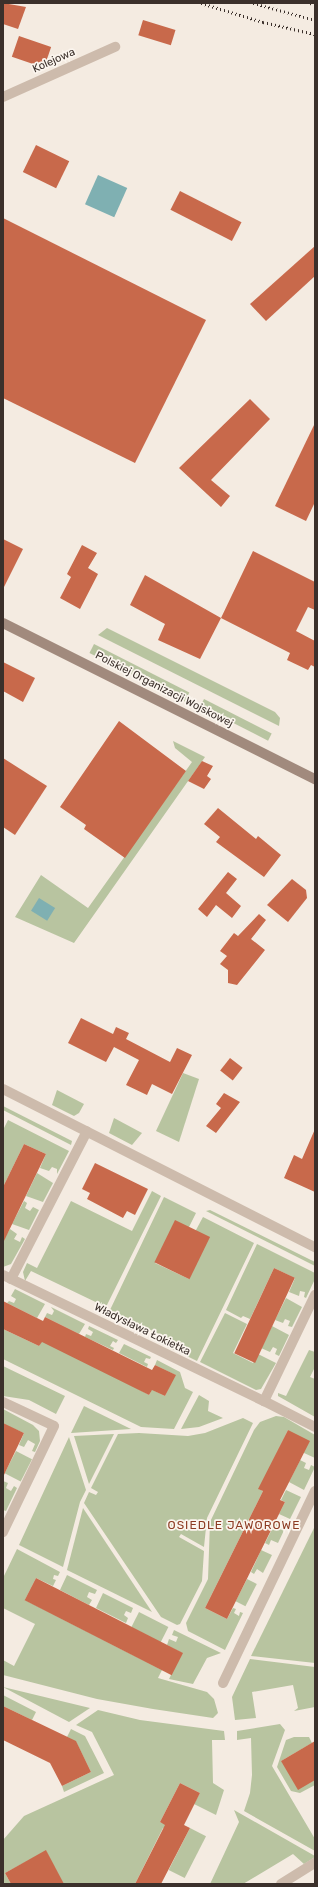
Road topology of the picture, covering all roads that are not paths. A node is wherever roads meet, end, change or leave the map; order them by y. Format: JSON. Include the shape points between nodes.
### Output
{"nodes":[{"id":1,"x":114,"y":47,"type":"dead end"},
{"id":2,"x":3,"y":97,"type":"edge"},
{"id":3,"x":3,"y":623,"type":"edge"},
{"id":4,"x":315,"y":778,"type":"edge"},
{"id":5,"x":3,"y":1089,"type":"edge"},
{"id":6,"x":86,"y":1131,"type":"junction"},
{"id":7,"x":315,"y":1247,"type":"edge"},
{"id":8,"x":7,"y":1277,"type":"edge"},
{"id":9,"x":315,"y":1295,"type":"edge"},
{"id":10,"x":264,"y":1401,"type":"junction"},
{"id":11,"x":3,"y":1402,"type":"edge"},
{"id":12,"x":315,"y":1427,"type":"edge"},
{"id":13,"x":315,"y":1491,"type":"edge"},
{"id":14,"x":3,"y":1532,"type":"edge"},
{"id":15,"x":222,"y":1683,"type":"dead end"},
{"id":16,"x":315,"y":1863,"type":"edge"},
{"id":17,"x":281,"y":1884,"type":"edge"}],
"edges":[{"from":1,"to":2,"type":"street","name":"Kolejowa"},
{"from":3,"to":4,"type":"main road","name":"Polskiej Organizacji Wojskowej"},
{"from":5,"to":6,"type":"street"},
{"from":6,"to":7,"type":"street"},
{"from":6,"to":8,"type":"street","name":"Władysława Łokietka"},
{"from":8,"to":10,"type":"street","name":"Władysława Łokietka"},
{"from":9,"to":10,"type":"street"},
{"from":10,"to":12,"type":"street","name":"Władysława Łokietka"},
{"from":11,"to":14,"type":"street","via":[[54,1426]]},
{"from":13,"to":15,"type":"street"},
{"from":16,"to":17,"type":"street"}]}
